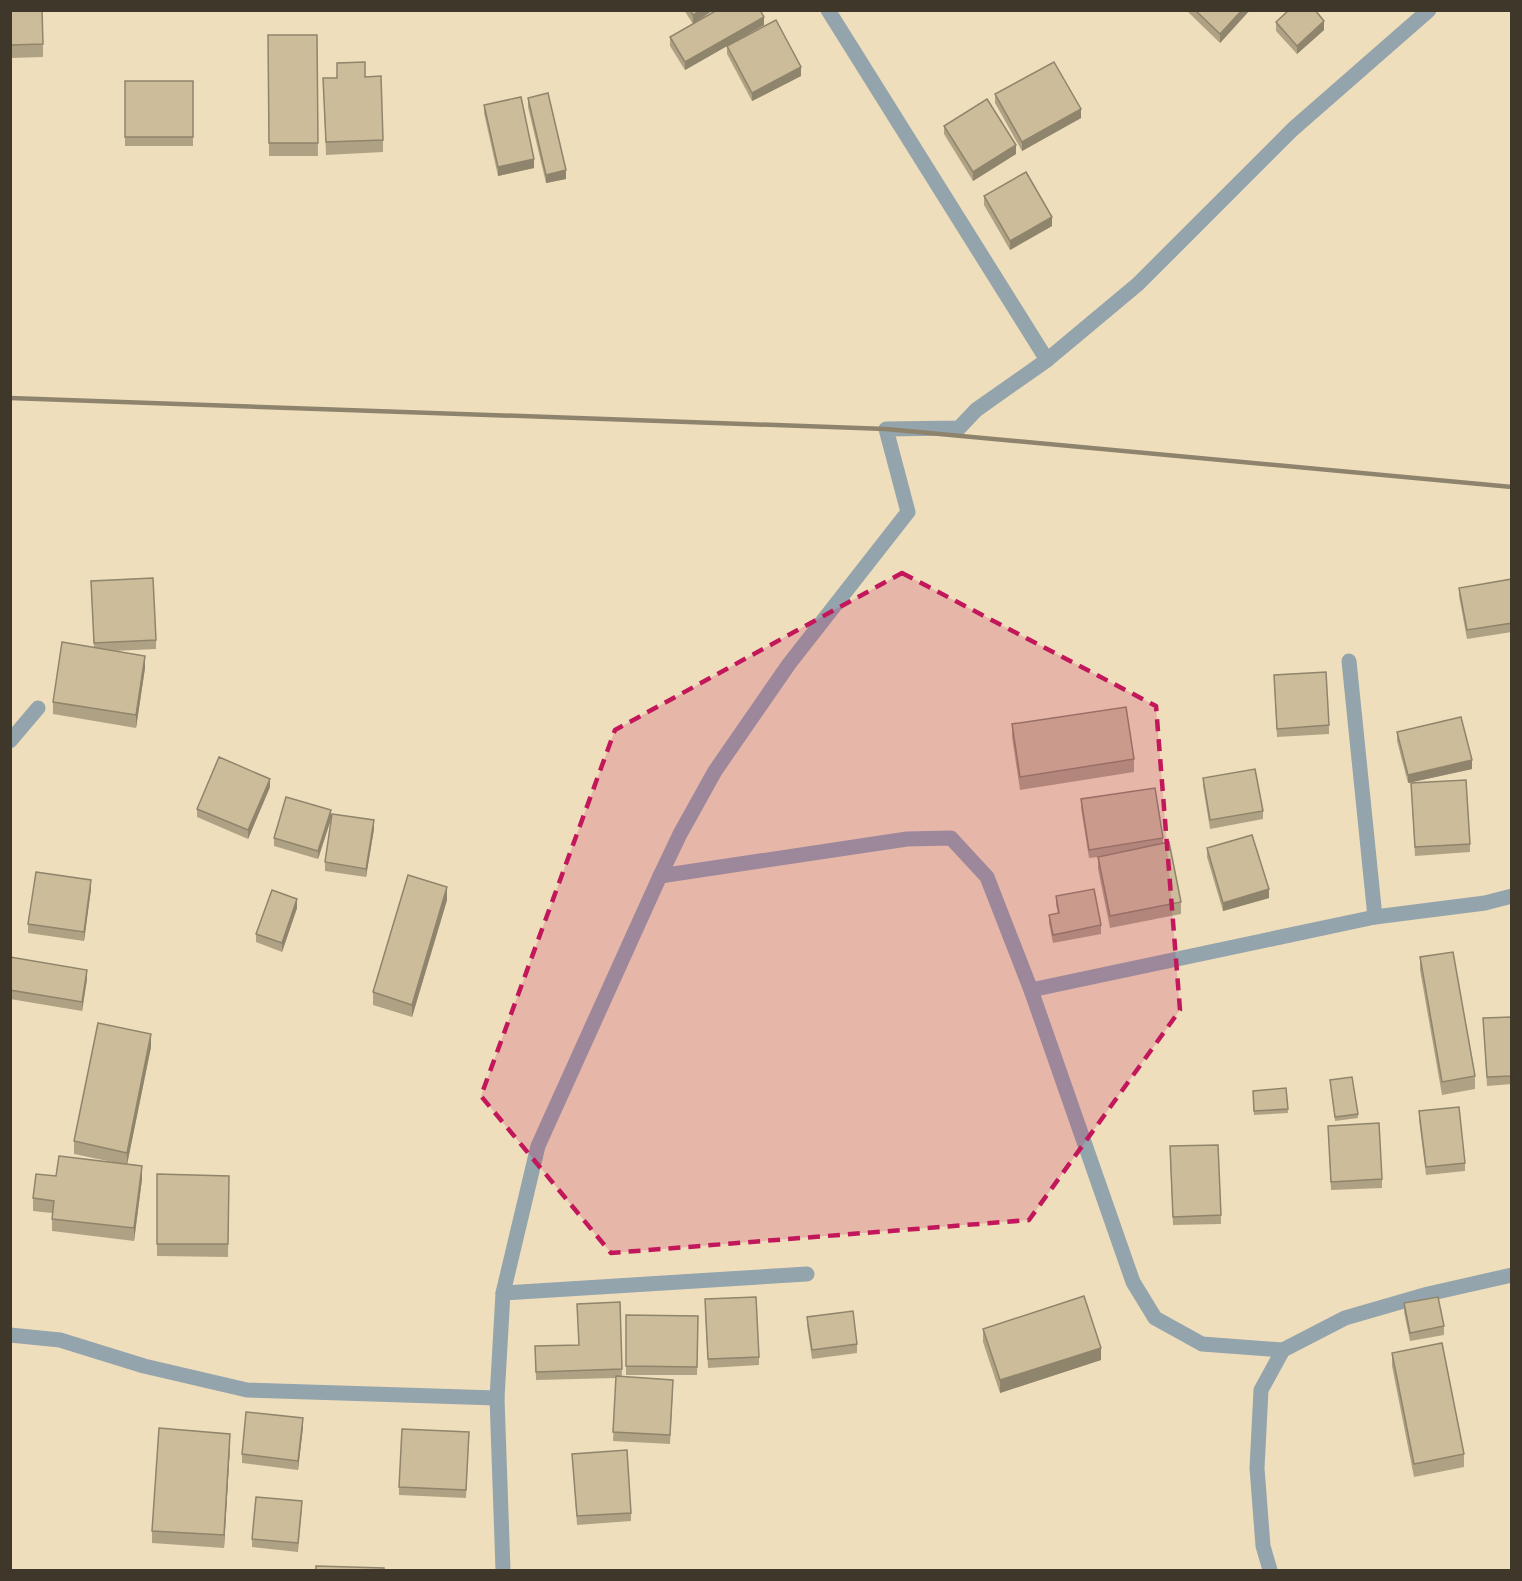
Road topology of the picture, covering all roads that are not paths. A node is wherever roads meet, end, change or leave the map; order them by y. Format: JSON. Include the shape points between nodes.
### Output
{"nodes":[{"id":1,"x":828,"y":10,"type":"edge"},
{"id":2,"x":1430,"y":10,"type":"edge"},
{"id":3,"x":1047,"y":360,"type":"junction"},
{"id":4,"x":1349,"y":661,"type":"dead end"},
{"id":5,"x":38,"y":708,"type":"dead end"},
{"id":6,"x":10,"y":741,"type":"edge"},
{"id":7,"x":660,"y":876,"type":"junction"},
{"id":8,"x":1512,"y":896,"type":"edge"},
{"id":9,"x":1375,"y":917,"type":"junction"},
{"id":10,"x":1031,"y":990,"type":"junction"},
{"id":11,"x":807,"y":1274,"type":"dead end"},
{"id":12,"x":1512,"y":1275,"type":"edge"},
{"id":13,"x":503,"y":1293,"type":"junction"},
{"id":14,"x":10,"y":1335,"type":"edge"},
{"id":15,"x":1283,"y":1350,"type":"junction"},
{"id":16,"x":497,"y":1398,"type":"junction"},
{"id":17,"x":502,"y":1570,"type":"edge"},
{"id":18,"x":1270,"y":1570,"type":"edge"}],
"edges":[{"from":1,"to":3,"type":"street"},
{"from":2,"to":3,"type":"street","via":[[1293,129],[1138,284]]},
{"from":3,"to":7,"type":"street","via":[[976,410],[959,428],[886,429],[908,512],[789,664],[715,771]]},
{"from":4,"to":9,"type":"street"},
{"from":5,"to":6,"type":"street"},
{"from":7,"to":10,"type":"street","via":[[907,839],[951,838],[987,877]]},
{"from":7,"to":13,"type":"street","via":[[538,1146]]},
{"from":8,"to":9,"type":"street"},
{"from":9,"to":10,"type":"street"},
{"from":10,"to":15,"type":"street","via":[[1133,1282],[1155,1318],[1202,1344]]},
{"from":11,"to":13,"type":"street"},
{"from":12,"to":15,"type":"street","via":[[1345,1318]]},
{"from":13,"to":16,"type":"street"},
{"from":14,"to":16,"type":"street","via":[[60,1340],[144,1366],[247,1390]]},
{"from":15,"to":18,"type":"street","via":[[1261,1390],[1257,1468],[1263,1546]]},
{"from":16,"to":17,"type":"street"}]}
